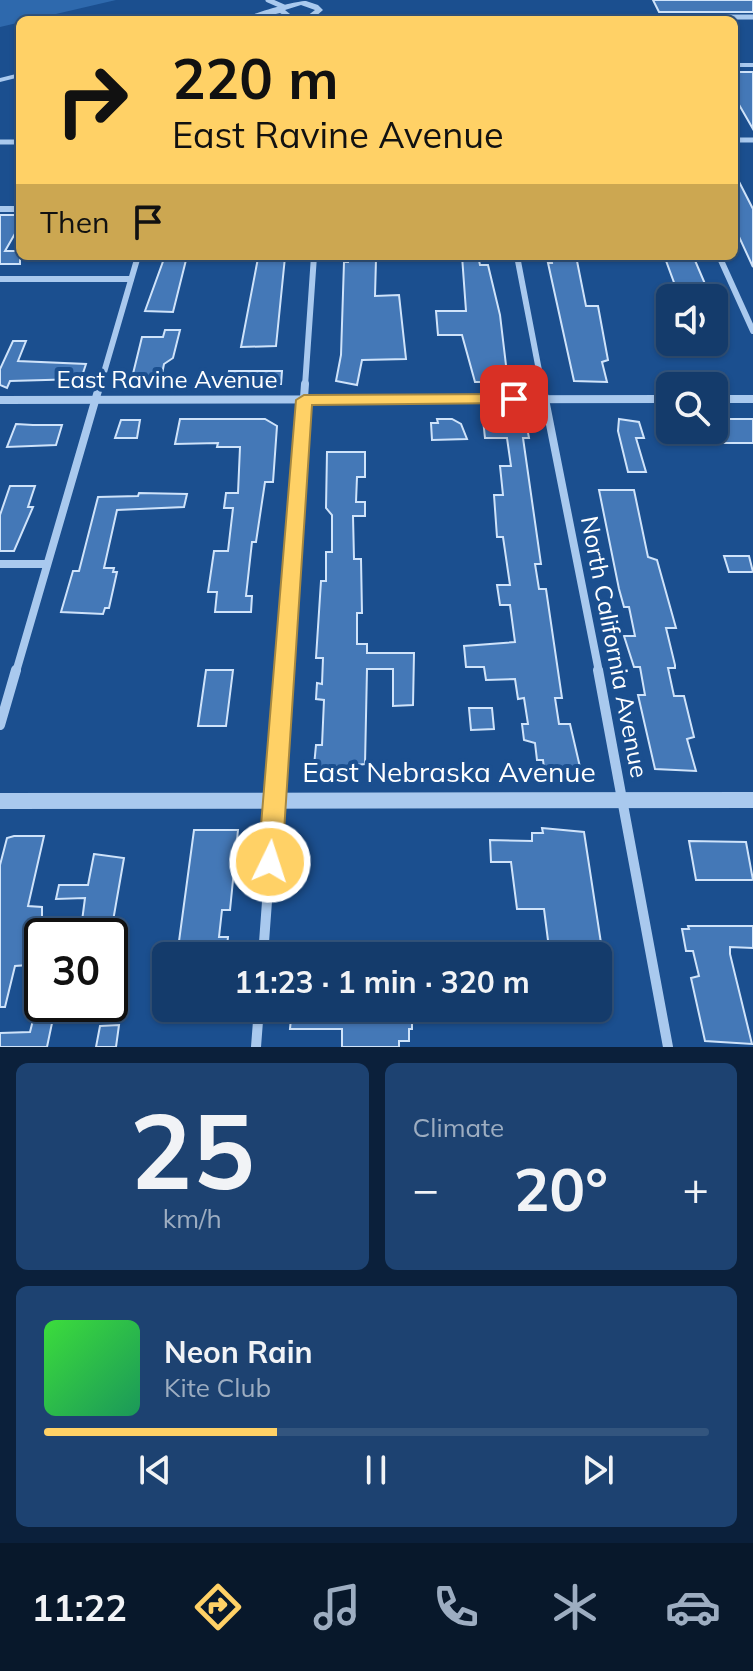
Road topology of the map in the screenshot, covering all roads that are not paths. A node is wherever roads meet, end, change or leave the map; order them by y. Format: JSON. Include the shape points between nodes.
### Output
{"nodes":[{"id":1,"x":268,"y":0,"type":"edge"},
{"id":2,"x":326,"y":1,"type":"edge"},
{"id":3,"x":313,"y":5,"type":"junction"},
{"id":4,"x":284,"y":11,"type":"junction"},
{"id":5,"x":261,"y":16,"type":"edge"},
{"id":6,"x":265,"y":16,"type":"edge"},
{"id":7,"x":311,"y":16,"type":"joint"},
{"id":8,"x":137,"y":260,"type":"edge"},
{"id":9,"x":314,"y":260,"type":"edge"},
{"id":10,"x":518,"y":260,"type":"edge"},
{"id":11,"x":721,"y":260,"type":"edge"},
{"id":12,"x":0,"y":279,"type":"edge"},
{"id":13,"x":131,"y":279,"type":"junction"},
{"id":14,"x":753,"y":331,"type":"edge"},
{"id":15,"x":544,"y":399,"type":"junction"},
{"id":16,"x":656,"y":399,"type":"edge"},
{"id":17,"x":728,"y":399,"type":"edge"},
{"id":18,"x":753,"y":399,"type":"edge"},
{"id":19,"x":0,"y":400,"type":"edge"},
{"id":20,"x":95,"y":400,"type":"junction"},
{"id":21,"x":304,"y":400,"type":"junction"},
{"id":22,"x":0,"y":564,"type":"edge"},
{"id":23,"x":47,"y":564,"type":"junction"},
{"id":24,"x":0,"y":725,"type":"edge"},
{"id":25,"x":274,"y":799,"type":"junction"},
{"id":26,"x":753,"y":800,"type":"edge"},
{"id":27,"x":0,"y":801,"type":"edge"},
{"id":28,"x":624,"y":801,"type":"junction"},
{"id":29,"x":264,"y":942,"type":"edge"},
{"id":30,"x":258,"y":1022,"type":"edge"},
{"id":31,"x":256,"y":1047,"type":"edge"},
{"id":32,"x":668,"y":1047,"type":"edge"}],
"edges":[{"from":1,"to":4,"type":"street"},
{"from":2,"to":3,"type":"street"},
{"from":3,"to":4,"type":"street"},
{"from":3,"to":7,"type":"street","via":[[319,10]]},
{"from":4,"to":5,"type":"street"},
{"from":4,"to":6,"type":"street"},
{"from":4,"to":7,"type":"street"},
{"from":8,"to":13,"type":"street"},
{"from":9,"to":21,"type":"street"},
{"from":10,"to":15,"type":"street","name":"North California Avenue"},
{"from":11,"to":14,"type":"street"},
{"from":12,"to":13,"type":"street"},
{"from":13,"to":20,"type":"street"},
{"from":15,"to":16,"type":"street","name":"East Ravine Avenue"},
{"from":15,"to":21,"type":"street","name":"East Ravine Avenue"},
{"from":15,"to":28,"type":"street","name":"North California Avenue"},
{"from":17,"to":18,"type":"street"},
{"from":19,"to":20,"type":"street","name":"East Ravine Avenue"},
{"from":20,"to":21,"type":"street","name":"East Ravine Avenue"},
{"from":20,"to":23,"type":"street"},
{"from":21,"to":25,"type":"street"},
{"from":22,"to":23,"type":"street"},
{"from":23,"to":24,"type":"street"},
{"from":25,"to":27,"type":"street","name":"East Nebraska Avenue"},
{"from":25,"to":28,"type":"street","name":"East Nebraska Avenue"},
{"from":25,"to":29,"type":"street"},
{"from":26,"to":28,"type":"street","name":"East Nebraska Avenue"},
{"from":28,"to":32,"type":"street","name":"North California Avenue"},
{"from":30,"to":31,"type":"street"}]}
